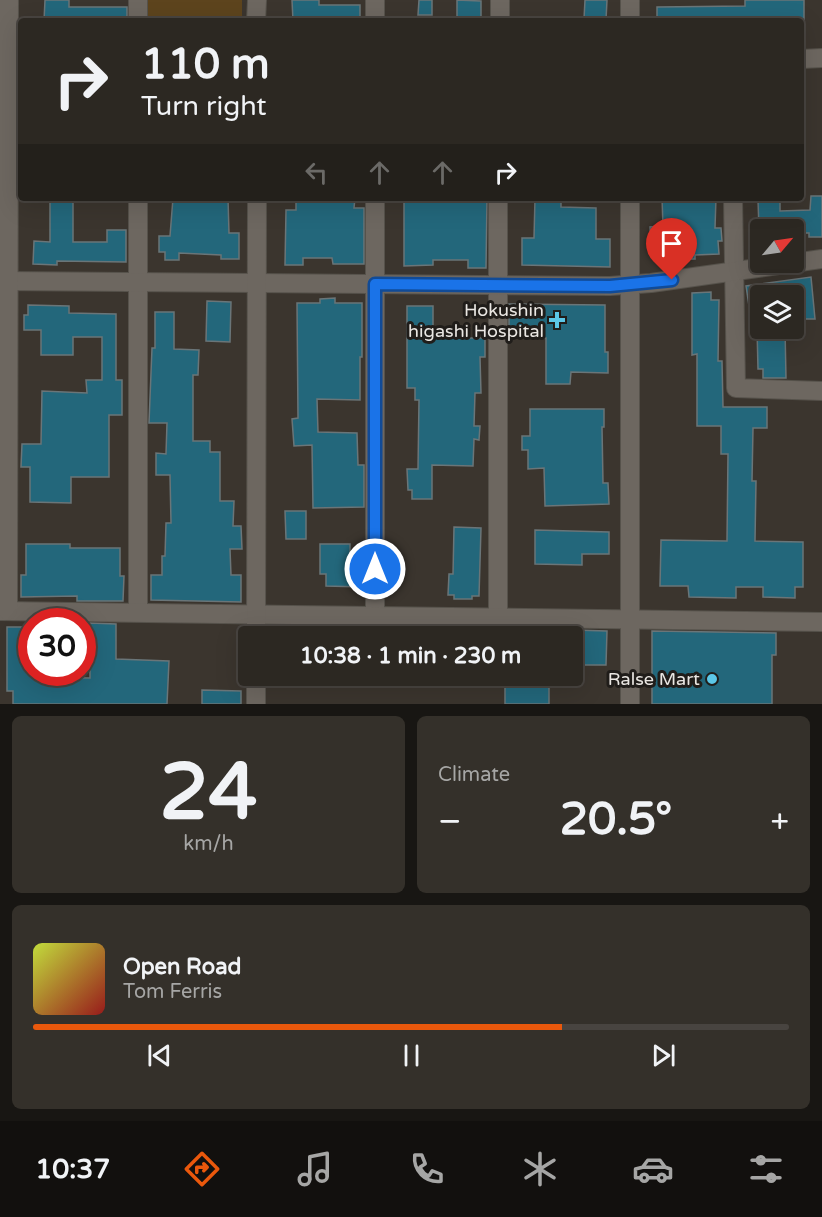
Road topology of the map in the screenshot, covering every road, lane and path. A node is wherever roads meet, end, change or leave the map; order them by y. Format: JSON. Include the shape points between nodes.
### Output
{"nodes":[{"id":1,"x":9,"y":0,"type":"edge"},
{"id":2,"x":138,"y":0,"type":"edge"},
{"id":3,"x":257,"y":0,"type":"edge"},
{"id":4,"x":375,"y":0,"type":"edge"},
{"id":5,"x":500,"y":0,"type":"edge"},
{"id":6,"x":630,"y":0,"type":"edge"},
{"id":7,"x":138,"y":18,"type":"edge"},
{"id":8,"x":256,"y":18,"type":"edge"},
{"id":9,"x":375,"y":18,"type":"edge"},
{"id":10,"x":500,"y":18,"type":"edge"},
{"id":11,"x":630,"y":18,"type":"edge"},
{"id":12,"x":822,"y":58,"type":"edge"},
{"id":13,"x":804,"y":59,"type":"edge"},
{"id":14,"x":138,"y":201,"type":"edge"},
{"id":15,"x":257,"y":201,"type":"edge"},
{"id":16,"x":375,"y":201,"type":"edge"},
{"id":17,"x":498,"y":201,"type":"edge"},
{"id":18,"x":630,"y":201,"type":"edge"},
{"id":19,"x":733,"y":201,"type":"edge"},
{"id":20,"x":822,"y":259,"type":"edge"},
{"id":21,"x":734,"y":271,"type":"junction"},
{"id":22,"x":4,"y":281,"type":"edge"},
{"id":23,"x":138,"y":282,"type":"junction"},
{"id":24,"x":257,"y":282,"type":"junction"},
{"id":25,"x":375,"y":284,"type":"junction"},
{"id":26,"x":630,"y":284,"type":"junction"},
{"id":27,"x":497,"y":285,"type":"junction"},
{"id":28,"x":822,"y":391,"type":"edge"},
{"id":29,"x":4,"y":611,"type":"edge"},
{"id":30,"x":138,"y":612,"type":"junction"},
{"id":31,"x":256,"y":615,"type":"junction"},
{"id":32,"x":375,"y":616,"type":"junction"},
{"id":33,"x":498,"y":617,"type":"junction"},
{"id":34,"x":629,"y":620,"type":"junction"},
{"id":35,"x":822,"y":622,"type":"edge"},
{"id":36,"x":256,"y":626,"type":"edge"},
{"id":37,"x":256,"y":686,"type":"edge"},
{"id":38,"x":256,"y":704,"type":"edge"},
{"id":39,"x":630,"y":704,"type":"edge"}],
"edges":[{"from":1,"to":22,"type":"street"},
{"from":2,"to":7,"type":"street"},
{"from":3,"to":8,"type":"street"},
{"from":4,"to":9,"type":"street"},
{"from":5,"to":10,"type":"street"},
{"from":6,"to":11,"type":"street"},
{"from":12,"to":13,"type":"street"},
{"from":14,"to":23,"type":"street"},
{"from":15,"to":24,"type":"street"},
{"from":16,"to":25,"type":"street"},
{"from":17,"to":27,"type":"street"},
{"from":18,"to":26,"type":"street"},
{"from":19,"to":21,"type":"street"},
{"from":20,"to":21,"type":"street"},
{"from":21,"to":26,"type":"street"},
{"from":21,"to":28,"type":"street","via":[[736,388]]},
{"from":22,"to":23,"type":"street"},
{"from":22,"to":29,"type":"street"},
{"from":23,"to":24,"type":"street"},
{"from":23,"to":30,"type":"street"},
{"from":24,"to":25,"type":"street"},
{"from":24,"to":31,"type":"street"},
{"from":25,"to":27,"type":"street"},
{"from":25,"to":32,"type":"street"},
{"from":26,"to":27,"type":"street"},
{"from":26,"to":34,"type":"street"},
{"from":27,"to":33,"type":"street"},
{"from":29,"to":30,"type":"street"},
{"from":30,"to":31,"type":"street"},
{"from":31,"to":32,"type":"street"},
{"from":31,"to":36,"type":"street"},
{"from":32,"to":33,"type":"street"},
{"from":33,"to":34,"type":"street"},
{"from":34,"to":35,"type":"street"},
{"from":34,"to":39,"type":"street"},
{"from":37,"to":38,"type":"street"}]}
